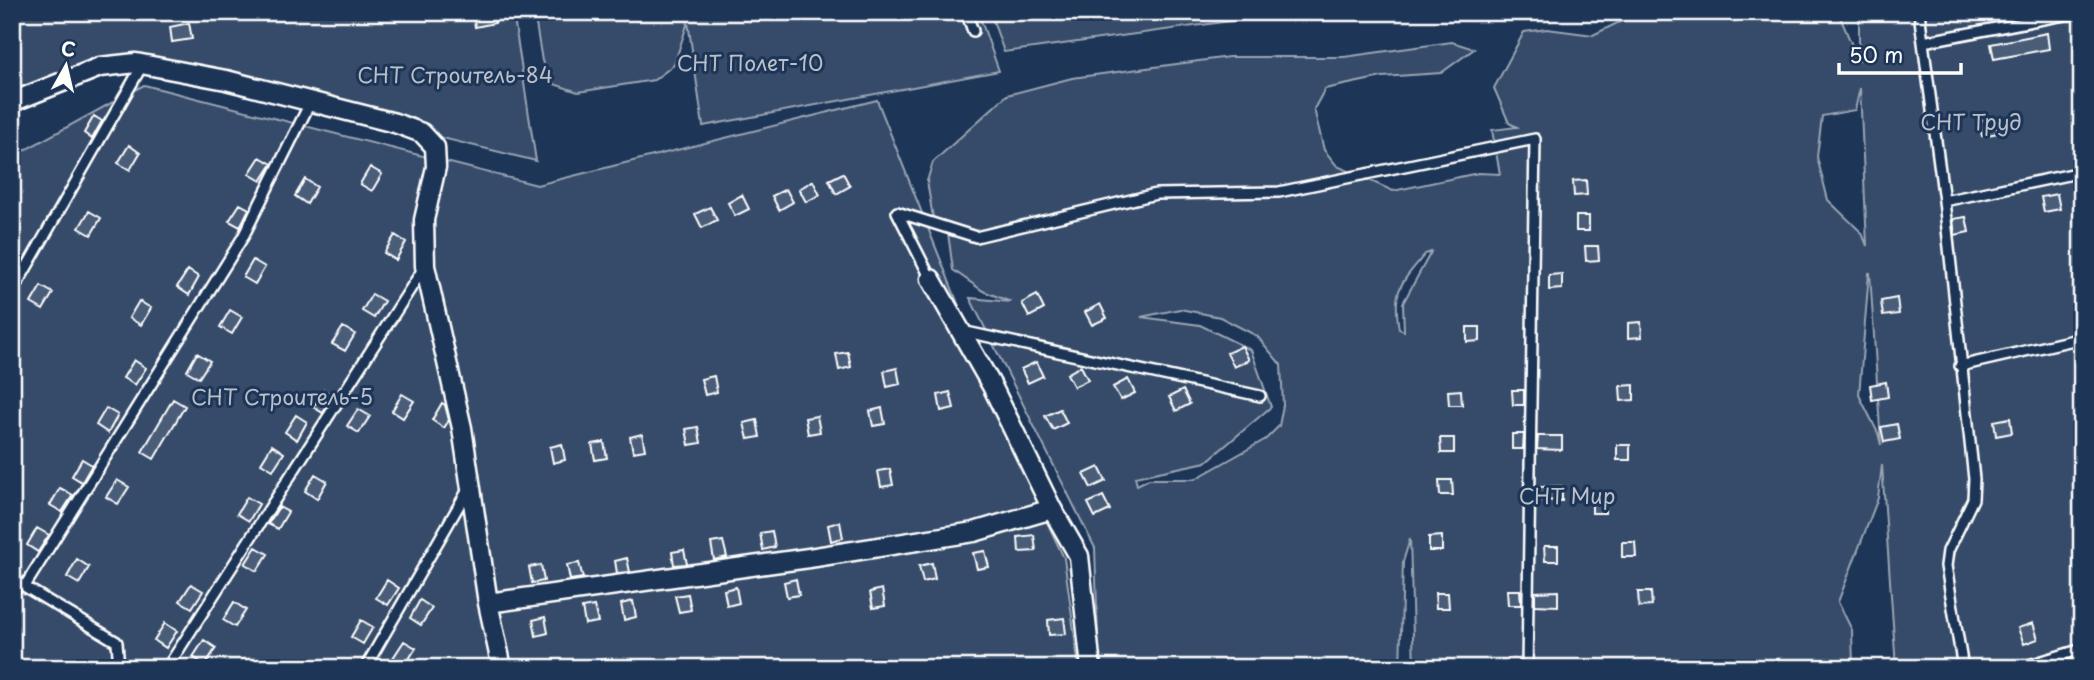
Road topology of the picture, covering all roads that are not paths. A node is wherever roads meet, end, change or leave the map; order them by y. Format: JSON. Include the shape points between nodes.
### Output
{"nodes":[{"id":1,"x":966,"y":12,"type":"edge"},
{"id":2,"x":1919,"y":12,"type":"edge"},
{"id":3,"x":2080,"y":12,"type":"edge"},
{"id":4,"x":973,"y":31,"type":"dead end"},
{"id":5,"x":1923,"y":42,"type":"junction"},
{"id":6,"x":143,"y":64,"type":"junction"},
{"id":7,"x":311,"y":101,"type":"junction"},
{"id":8,"x":12,"y":102,"type":"edge"},
{"id":9,"x":2082,"y":172,"type":"edge"},
{"id":10,"x":1944,"y":201,"type":"junction"},
{"id":11,"x":425,"y":266,"type":"junction"},
{"id":12,"x":930,"y":279,"type":"joint"},
{"id":13,"x":12,"y":293,"type":"edge"},
{"id":14,"x":960,"y":330,"type":"junction"},
{"id":15,"x":2082,"y":338,"type":"edge"},
{"id":16,"x":1960,"y":366,"type":"junction"},
{"id":17,"x":1260,"y":396,"type":"dead end"},
{"id":18,"x":470,"y":485,"type":"junction"},
{"id":19,"x":1052,"y":509,"type":"junction"},
{"id":20,"x":12,"y":579,"type":"edge"},
{"id":21,"x":25,"y":586,"type":"junction"},
{"id":22,"x":488,"y":603,"type":"junction"},
{"id":23,"x":2082,"y":649,"type":"edge"},
{"id":24,"x":119,"y":668,"type":"edge"},
{"id":25,"x":167,"y":668,"type":"edge"},
{"id":26,"x":365,"y":668,"type":"edge"},
{"id":27,"x":502,"y":668,"type":"edge"},
{"id":28,"x":1091,"y":668,"type":"edge"},
{"id":29,"x":1527,"y":668,"type":"edge"},
{"id":30,"x":1963,"y":668,"type":"edge"},
{"id":31,"x":2019,"y":668,"type":"edge"}],
"edges":[{"from":1,"to":4,"type":"lane"},
{"from":2,"to":5,"type":"lane"},
{"from":3,"to":5,"type":"lane"},
{"from":5,"to":10,"type":"lane"},
{"from":6,"to":7,"type":"street"},
{"from":6,"to":8,"type":"street","via":[[100,67]]},
{"from":6,"to":13,"type":"lane"},
{"from":7,"to":11,"type":"street","via":[[422,133],[435,147],[436,167],[424,220]]},
{"from":7,"to":21,"type":"lane","via":[[243,237]]},
{"from":9,"to":10,"type":"lane"},
{"from":10,"to":16,"type":"lane"},
{"from":11,"to":18,"type":"street","via":[[462,428]]},
{"from":11,"to":25,"type":"lane"},
{"from":12,"to":14,"type":"street"},
{"from":12,"to":29,"type":"lane","via":[[897,212],[975,237],[1156,194],[1279,192],[1535,139]]},
{"from":14,"to":17,"type":"lane"},
{"from":14,"to":19,"type":"street"},
{"from":15,"to":16,"type":"lane"},
{"from":16,"to":30,"type":"lane","via":[[1973,499],[1948,551],[1947,581]]},
{"from":18,"to":22,"type":"street"},
{"from":18,"to":26,"type":"lane"},
{"from":19,"to":22,"type":"street","via":[[974,532]]},
{"from":19,"to":28,"type":"street","via":[[1079,556]]},
{"from":20,"to":21,"type":"lane"},
{"from":21,"to":24,"type":"lane","via":[[117,642]]},
{"from":22,"to":27,"type":"street"},
{"from":23,"to":31,"type":"lane"}]}
